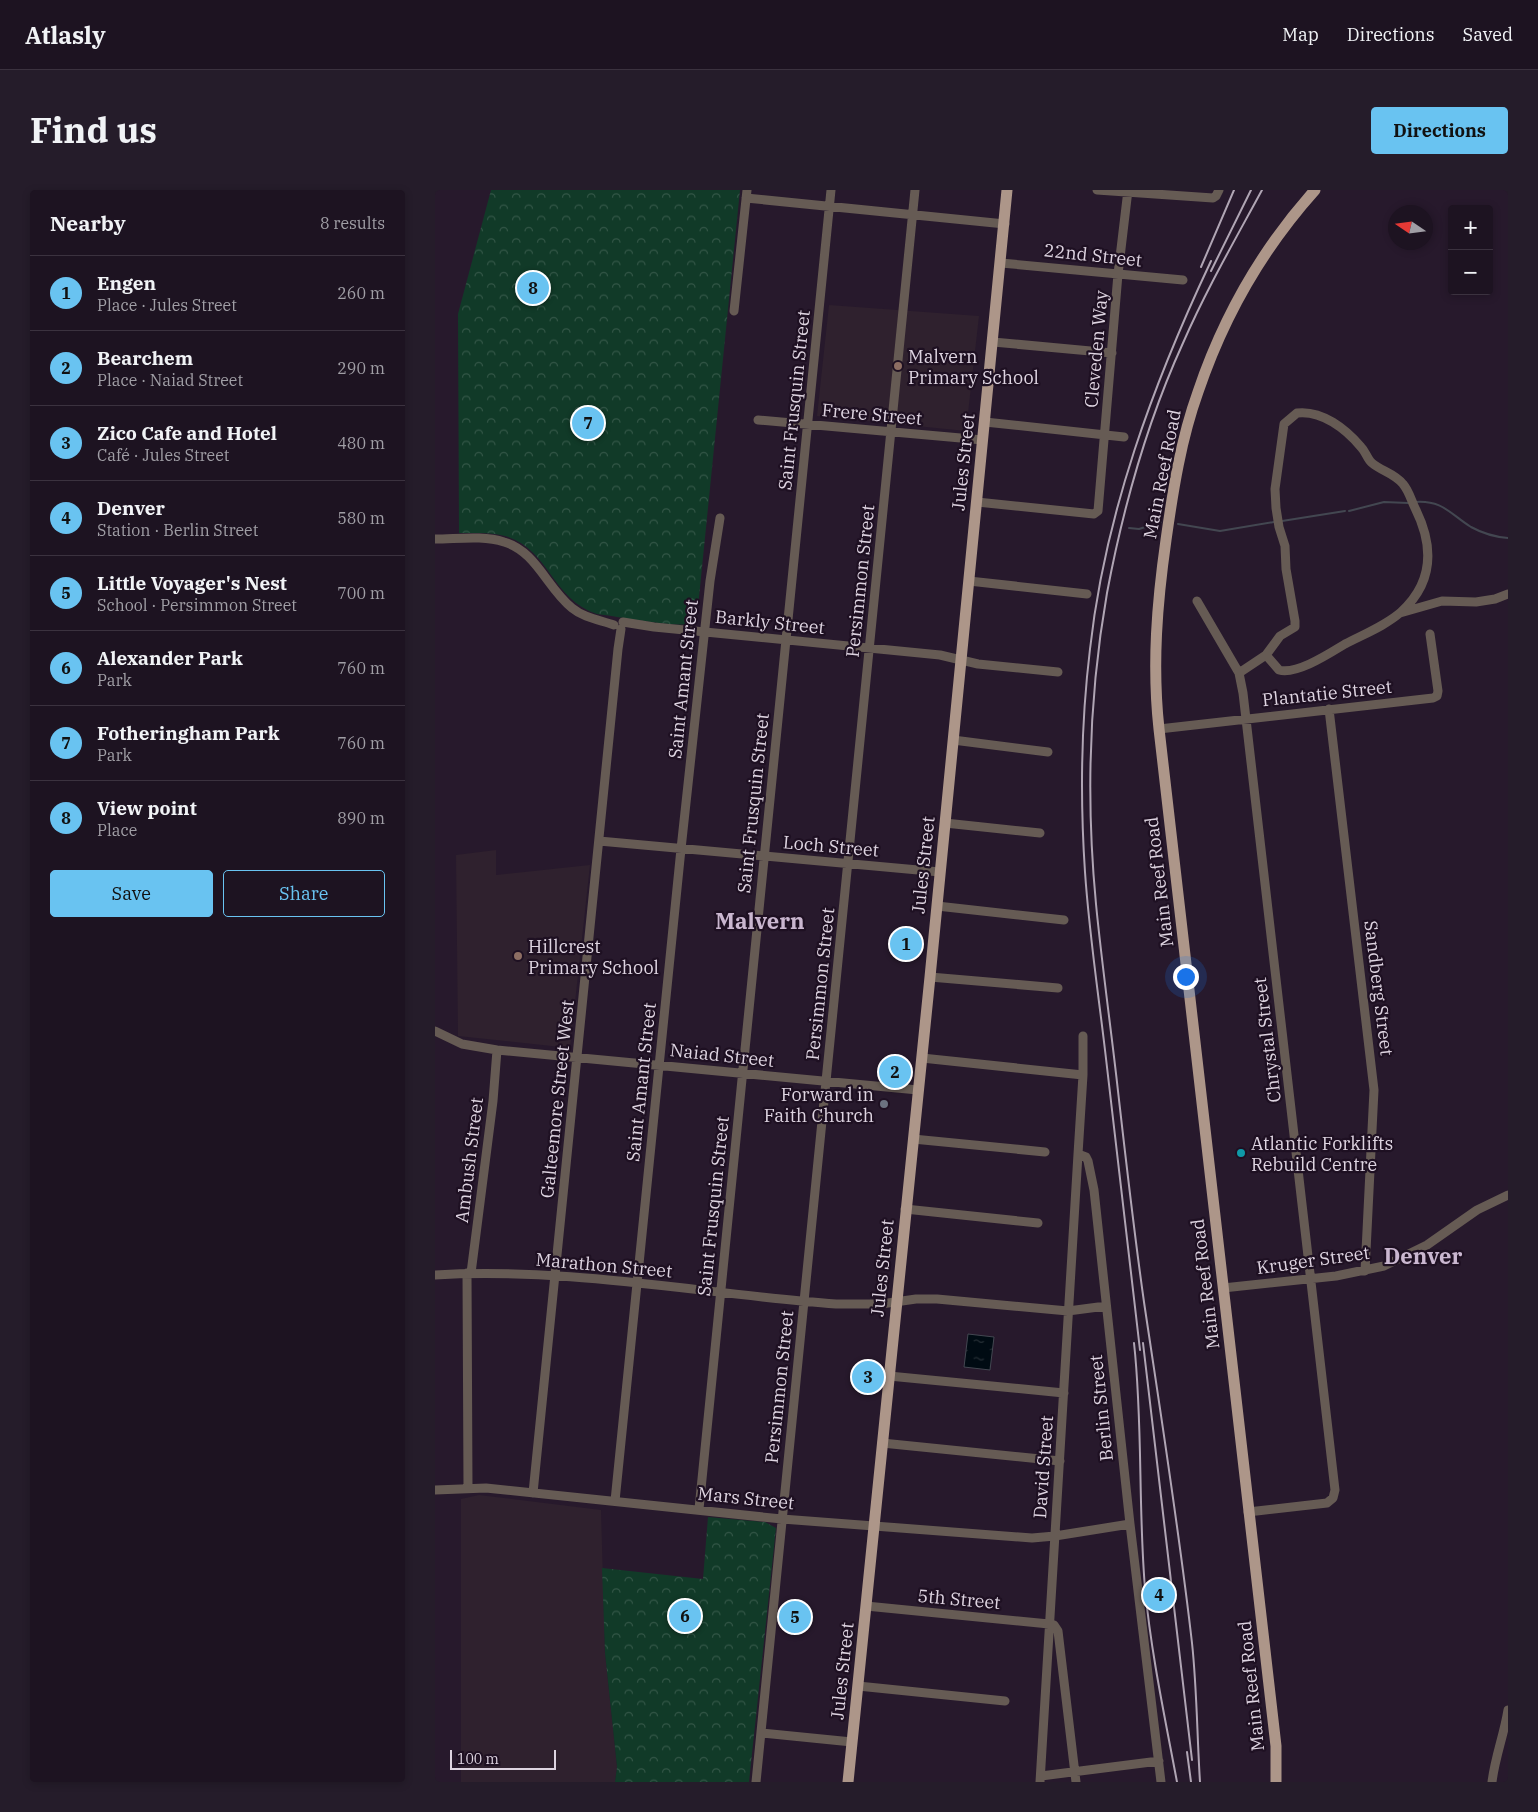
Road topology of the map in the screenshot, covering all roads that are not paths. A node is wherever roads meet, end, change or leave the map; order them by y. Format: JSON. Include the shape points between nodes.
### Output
{"nodes":[{"id":1,"x":831,"y":190,"type":"edge"},
{"id":2,"x":915,"y":190,"type":"edge"},
{"id":3,"x":1007,"y":190,"type":"edge"},
{"id":4,"x":1097,"y":190,"type":"edge"},
{"id":5,"x":1315,"y":190,"type":"edge"},
{"id":6,"x":1127,"y":191,"type":"edge"},
{"id":7,"x":747,"y":194,"type":"edge"},
{"id":8,"x":1217,"y":194,"type":"edge"},
{"id":9,"x":829,"y":205,"type":"junction"},
{"id":10,"x":913,"y":214,"type":"junction"},
{"id":11,"x":1005,"y":224,"type":"junction"},
{"id":12,"x":1001,"y":263,"type":"junction"},
{"id":13,"x":1118,"y":274,"type":"junction"},
{"id":14,"x":1183,"y":280,"type":"dead end"},
{"id":15,"x":735,"y":311,"type":"dead end"},
{"id":16,"x":993,"y":342,"type":"junction"},
{"id":17,"x":1112,"y":354,"type":"junction"},
{"id":18,"x":758,"y":420,"type":"dead end"},
{"id":19,"x":985,"y":422,"type":"junction"},
{"id":20,"x":808,"y":424,"type":"junction"},
{"id":21,"x":891,"y":432,"type":"junction"},
{"id":22,"x":1105,"y":435,"type":"junction"},
{"id":23,"x":1123,"y":437,"type":"dead end"},
{"id":24,"x":983,"y":440,"type":"junction"},
{"id":25,"x":977,"y":502,"type":"junction"},
{"id":26,"x":720,"y":518,"type":"dead end"},
{"id":27,"x":435,"y":539,"type":"edge"},
{"id":28,"x":969,"y":582,"type":"junction"},
{"id":29,"x":1087,"y":594,"type":"dead end"},
{"id":30,"x":1508,"y":594,"type":"edge"},
{"id":31,"x":1197,"y":601,"type":"dead end"},
{"id":32,"x":1400,"y":613,"type":"junction"},
{"id":33,"x":619,"y":625,"type":"junction"},
{"id":34,"x":704,"y":631,"type":"junction"},
{"id":35,"x":1430,"y":634,"type":"dead end"},
{"id":36,"x":787,"y":640,"type":"junction"},
{"id":37,"x":870,"y":648,"type":"junction"},
{"id":38,"x":1266,"y":655,"type":"junction"},
{"id":39,"x":961,"y":659,"type":"junction"},
{"id":40,"x":1058,"y":672,"type":"dead end"},
{"id":41,"x":1239,"y":673,"type":"junction"},
{"id":42,"x":1329,"y":709,"type":"junction"},
{"id":43,"x":1247,"y":718,"type":"junction"},
{"id":44,"x":1159,"y":729,"type":"junction"},
{"id":45,"x":953,"y":740,"type":"junction"},
{"id":46,"x":1047,"y":752,"type":"dead end"},
{"id":47,"x":945,"y":823,"type":"junction"},
{"id":48,"x":1040,"y":833,"type":"dead end"},
{"id":49,"x":599,"y":841,"type":"junction"},
{"id":50,"x":681,"y":848,"type":"junction"},
{"id":51,"x":764,"y":856,"type":"junction"},
{"id":52,"x":849,"y":864,"type":"junction"},
{"id":53,"x":940,"y":872,"type":"junction"},
{"id":54,"x":937,"y":906,"type":"junction"},
{"id":55,"x":1064,"y":920,"type":"dead end"},
{"id":56,"x":931,"y":977,"type":"junction"},
{"id":57,"x":1058,"y":988,"type":"dead end"},
{"id":58,"x":435,"y":1031,"type":"edge"},
{"id":59,"x":1083,"y":1036,"type":"dead end"},
{"id":60,"x":497,"y":1050,"type":"junction"},
{"id":61,"x":577,"y":1057,"type":"junction"},
{"id":62,"x":921,"y":1058,"type":"junction"},
{"id":63,"x":659,"y":1065,"type":"junction"},
{"id":64,"x":743,"y":1072,"type":"junction"},
{"id":65,"x":1083,"y":1076,"type":"junction"},
{"id":66,"x":825,"y":1082,"type":"junction"},
{"id":67,"x":918,"y":1090,"type":"junction"},
{"id":68,"x":913,"y":1139,"type":"junction"},
{"id":69,"x":1045,"y":1152,"type":"dead end"},
{"id":70,"x":1078,"y":1154,"type":"junction"},
{"id":71,"x":1508,"y":1194,"type":"edge"},
{"id":72,"x":905,"y":1209,"type":"junction"},
{"id":73,"x":1038,"y":1222,"type":"dead end"},
{"id":74,"x":1365,"y":1271,"type":"junction"},
{"id":75,"x":469,"y":1273,"type":"junction"},
{"id":76,"x":435,"y":1275,"type":"edge"},
{"id":77,"x":555,"y":1276,"type":"junction"},
{"id":78,"x":1311,"y":1279,"type":"junction"},
{"id":79,"x":637,"y":1284,"type":"junction"},
{"id":80,"x":1223,"y":1288,"type":"junction"},
{"id":81,"x":721,"y":1292,"type":"junction"},
{"id":82,"x":804,"y":1302,"type":"junction"},
{"id":83,"x":896,"y":1303,"type":"junction"},
{"id":84,"x":1106,"y":1306,"type":"junction"},
{"id":85,"x":1068,"y":1311,"type":"junction"},
{"id":86,"x":889,"y":1376,"type":"junction"},
{"id":87,"x":1064,"y":1393,"type":"junction"},
{"id":88,"x":882,"y":1443,"type":"junction"},
{"id":89,"x":1060,"y":1461,"type":"junction"},
{"id":90,"x":468,"y":1488,"type":"junction"},
{"id":91,"x":435,"y":1490,"type":"edge"},
{"id":92,"x":533,"y":1493,"type":"junction"},
{"id":93,"x":615,"y":1501,"type":"junction"},
{"id":94,"x":699,"y":1509,"type":"junction"},
{"id":95,"x":1249,"y":1512,"type":"junction"},
{"id":96,"x":782,"y":1518,"type":"junction"},
{"id":97,"x":1130,"y":1524,"type":"junction"},
{"id":98,"x":874,"y":1527,"type":"junction"},
{"id":99,"x":1055,"y":1536,"type":"junction"},
{"id":100,"x":866,"y":1606,"type":"junction"},
{"id":101,"x":1049,"y":1624,"type":"junction"},
{"id":102,"x":1061,"y":1659,"type":"junction"},
{"id":103,"x":1047,"y":1661,"type":"junction"},
{"id":104,"x":858,"y":1686,"type":"junction"},
{"id":105,"x":1005,"y":1701,"type":"dead end"},
{"id":106,"x":1508,"y":1710,"type":"edge"},
{"id":107,"x":761,"y":1733,"type":"junction"},
{"id":108,"x":852,"y":1742,"type":"junction"},
{"id":109,"x":1159,"y":1761,"type":"junction"},
{"id":110,"x":1075,"y":1772,"type":"junction"},
{"id":111,"x":1040,"y":1779,"type":"edge"},
{"id":112,"x":756,"y":1782,"type":"edge"},
{"id":113,"x":848,"y":1782,"type":"edge"},
{"id":114,"x":1076,"y":1782,"type":"edge"},
{"id":115,"x":1161,"y":1782,"type":"edge"},
{"id":116,"x":1275,"y":1782,"type":"edge"},
{"id":117,"x":1492,"y":1782,"type":"edge"}],
"edges":[{"from":1,"to":9,"type":"street","name":"Saint Frusquin Street"},
{"from":2,"to":10,"type":"street","name":"Persimmon Street"},
{"from":3,"to":11,"type":"main road","name":"Jules Street"},
{"from":4,"to":6,"type":"street"},
{"from":5,"to":44,"type":"main road","name":"Main Reef Road","via":[[1262,259],[1237,303],[1206,369],[1189,421],[1171,505],[1157,615],[1155,666]]},
{"from":6,"to":8,"type":"street"},
{"from":6,"to":13,"type":"street","name":"Cleveden Way"},
{"from":7,"to":9,"type":"street"},
{"from":7,"to":15,"type":"street"},
{"from":9,"to":10,"type":"street"},
{"from":9,"to":20,"type":"street","name":"Saint Frusquin Street"},
{"from":10,"to":11,"type":"street"},
{"from":10,"to":21,"type":"street","name":"Persimmon Street"},
{"from":11,"to":12,"type":"main road","name":"Jules Street"},
{"from":12,"to":13,"type":"street","name":"22nd Street"},
{"from":12,"to":16,"type":"main road","name":"Jules Street"},
{"from":13,"to":14,"type":"street","name":"22nd Street"},
{"from":13,"to":17,"type":"street","name":"Cleveden Way"},
{"from":16,"to":17,"type":"street"},
{"from":16,"to":19,"type":"main road","name":"Jules Street"},
{"from":17,"to":22,"type":"street","name":"Cleveden Way"},
{"from":18,"to":20,"type":"street","name":"Frere Street"},
{"from":19,"to":22,"type":"street"},
{"from":19,"to":24,"type":"main road","name":"Jules Street"},
{"from":20,"to":21,"type":"street","name":"Frere Street"},
{"from":20,"to":36,"type":"street","name":"Saint Frusquin Street"},
{"from":21,"to":24,"type":"street","name":"Frere Street"},
{"from":21,"to":37,"type":"street","name":"Persimmon Street"},
{"from":22,"to":23,"type":"street"},
{"from":22,"to":25,"type":"street","name":"Cleveden Way","via":[[1098,511],[1094,514]]},
{"from":24,"to":25,"type":"main road","name":"Jules Street"},
{"from":25,"to":28,"type":"main road","name":"Jules Street"},
{"from":26,"to":34,"type":"street","name":"Saint Amant Street"},
{"from":27,"to":33,"type":"street","name":"Barkly Street","via":[[486,539],[517,548],[533,562],[571,608],[585,616]]},
{"from":28,"to":29,"type":"street"},
{"from":28,"to":39,"type":"main road","name":"Jules Street"},
{"from":30,"to":32,"type":"street","via":[[1476,602],[1442,601]]},
{"from":31,"to":41,"type":"street","name":"Chrystal Street"},
{"from":32,"to":38,"type":"street","via":[[1320,659],[1290,670],[1279,670]]},
{"from":32,"to":38,"type":"street","via":[[1423,582],[1429,548],[1408,491],[1399,480],[1373,464],[1361,446],[1336,424],[1308,413],[1297,413],[1282,427],[1275,489],[1295,624],[1293,629],[1280,636]]},
{"from":33,"to":34,"type":"street","name":"Barkly Street"},
{"from":33,"to":49,"type":"street","name":"Galteemore Street West"},
{"from":34,"to":36,"type":"street","name":"Barkly Street"},
{"from":34,"to":50,"type":"street","name":"Saint Amant Street"},
{"from":35,"to":42,"type":"street","name":"Plantatie Street","via":[[1437,696]]},
{"from":36,"to":37,"type":"street","name":"Barkly Street"},
{"from":36,"to":51,"type":"street","name":"Saint Frusquin Street"},
{"from":37,"to":39,"type":"street","name":"Barkly Street"},
{"from":37,"to":52,"type":"street","name":"Persimmon Street"},
{"from":38,"to":41,"type":"street"},
{"from":39,"to":40,"type":"street","name":"Barkly Street","via":[[978,664]]},
{"from":39,"to":45,"type":"main road","name":"Jules Street"},
{"from":41,"to":43,"type":"street","name":"Chrystal Street"},
{"from":42,"to":43,"type":"street","name":"Plantatie Street"},
{"from":42,"to":74,"type":"street","name":"Sandberg Street","via":[[1374,1090]]},
{"from":43,"to":44,"type":"street","name":"Plantatie Street"},
{"from":43,"to":78,"type":"street","name":"Chrystal Street"},
{"from":44,"to":80,"type":"main road","name":"Main Reef Road"},
{"from":45,"to":46,"type":"street"},
{"from":45,"to":47,"type":"main road","name":"Jules Street"},
{"from":47,"to":48,"type":"street"},
{"from":47,"to":53,"type":"main road","name":"Jules Street"},
{"from":49,"to":50,"type":"street","name":"Loch Street"},
{"from":49,"to":61,"type":"street","name":"Galteemore Street West"},
{"from":50,"to":51,"type":"street","name":"Loch Street"},
{"from":50,"to":63,"type":"street","name":"Saint Amant Street"},
{"from":51,"to":52,"type":"street","name":"Loch Street"},
{"from":51,"to":64,"type":"street","name":"Saint Frusquin Street"},
{"from":52,"to":53,"type":"street","name":"Loch Street"},
{"from":52,"to":66,"type":"street","name":"Persimmon Street"},
{"from":53,"to":54,"type":"main road","name":"Jules Street"},
{"from":54,"to":55,"type":"street"},
{"from":54,"to":56,"type":"main road","name":"Jules Street"},
{"from":56,"to":57,"type":"street"},
{"from":56,"to":62,"type":"main road","name":"Jules Street"},
{"from":58,"to":60,"type":"street","name":"Naiad Street","via":[[462,1044]]},
{"from":59,"to":65,"type":"street"},
{"from":60,"to":61,"type":"street","name":"Naiad Street"},
{"from":60,"to":75,"type":"street","name":"Ambush Street"},
{"from":61,"to":63,"type":"street","name":"Naiad Street"},
{"from":61,"to":77,"type":"street","name":"Galteemore Street West"},
{"from":62,"to":65,"type":"street"},
{"from":62,"to":67,"type":"main road","name":"Jules Street"},
{"from":63,"to":64,"type":"street","name":"Naiad Street"},
{"from":63,"to":79,"type":"street","name":"Saint Amant Street"},
{"from":64,"to":66,"type":"street","name":"Naiad Street"},
{"from":64,"to":81,"type":"street","name":"Saint Frusquin Street"},
{"from":65,"to":70,"type":"street"},
{"from":66,"to":67,"type":"street","name":"Naiad Street"},
{"from":66,"to":82,"type":"street","name":"Persimmon Street"},
{"from":67,"to":68,"type":"main road","name":"Jules Street"},
{"from":68,"to":69,"type":"street"},
{"from":68,"to":72,"type":"main road","name":"Jules Street"},
{"from":70,"to":84,"type":"street","name":"Berlin Street","via":[[1088,1161],[1094,1190]]},
{"from":70,"to":85,"type":"street","name":"David Street"},
{"from":71,"to":74,"type":"street","name":"Kruger Street","via":[[1477,1210],[1419,1250],[1393,1263]]},
{"from":72,"to":73,"type":"street"},
{"from":72,"to":83,"type":"main road","name":"Jules Street"},
{"from":74,"to":78,"type":"street","name":"Kruger Street"},
{"from":75,"to":76,"type":"street","name":"Marathon Street"},
{"from":75,"to":77,"type":"street","name":"Marathon Street"},
{"from":75,"to":90,"type":"street","name":"Ambush Street"},
{"from":77,"to":79,"type":"street","name":"Marathon Street"},
{"from":77,"to":92,"type":"street","name":"Galteemore Street West"},
{"from":78,"to":80,"type":"street","name":"Kruger Street"},
{"from":78,"to":95,"type":"street","name":"Chrystal Street","via":[[1335,1486],[1333,1498],[1327,1503]]},
{"from":79,"to":81,"type":"street","name":"Marathon Street"},
{"from":79,"to":93,"type":"street","name":"Saint Amant Street"},
{"from":80,"to":95,"type":"main road","name":"Main Reef Road"},
{"from":81,"to":82,"type":"street","name":"Marathon Street"},
{"from":81,"to":94,"type":"street","name":"Saint Frusquin Street"},
{"from":82,"to":83,"type":"street","name":"Marathon Street"},
{"from":82,"to":96,"type":"street","name":"Persimmon Street"},
{"from":83,"to":85,"type":"street","name":"Marathon Street","via":[[945,1299]]},
{"from":83,"to":86,"type":"main road","name":"Jules Street"},
{"from":84,"to":85,"type":"street"},
{"from":84,"to":97,"type":"street","name":"Berlin Street"},
{"from":85,"to":87,"type":"street","name":"David Street"},
{"from":86,"to":87,"type":"street"},
{"from":86,"to":88,"type":"main road","name":"Jules Street"},
{"from":87,"to":89,"type":"street","name":"David Street"},
{"from":88,"to":89,"type":"street"},
{"from":88,"to":98,"type":"main road","name":"Jules Street"},
{"from":89,"to":99,"type":"street","name":"David Street"},
{"from":90,"to":91,"type":"street","name":"Mars Street"},
{"from":90,"to":92,"type":"street","name":"Mars Street"},
{"from":92,"to":93,"type":"street","name":"Mars Street"},
{"from":93,"to":94,"type":"street","name":"Mars Street"},
{"from":94,"to":96,"type":"street","name":"Mars Street"},
{"from":95,"to":116,"type":"main road","name":"Main Reef Road","via":[[1276,1746]]},
{"from":96,"to":98,"type":"street","name":"Mars Street"},
{"from":96,"to":107,"type":"street","name":"Persimmon Street"},
{"from":97,"to":99,"type":"street","name":"Mars Street"},
{"from":97,"to":109,"type":"street","name":"Berlin Street"},
{"from":98,"to":99,"type":"street","name":"Mars Street","via":[[1032,1538]]},
{"from":98,"to":100,"type":"main road","name":"Jules Street"},
{"from":99,"to":101,"type":"street","name":"David Street"},
{"from":100,"to":101,"type":"street","name":"5th Street"},
{"from":100,"to":104,"type":"main road","name":"Jules Street"},
{"from":101,"to":102,"type":"street","via":[[1058,1631]]},
{"from":101,"to":103,"type":"street","name":"David Street"},
{"from":102,"to":103,"type":"street"},
{"from":102,"to":110,"type":"street"},
{"from":103,"to":111,"type":"street","name":"David Street"},
{"from":104,"to":105,"type":"street"},
{"from":104,"to":108,"type":"main road","name":"Jules Street"},
{"from":106,"to":117,"type":"street"},
{"from":107,"to":108,"type":"street"},
{"from":107,"to":112,"type":"street","name":"Persimmon Street"},
{"from":108,"to":113,"type":"main road","name":"Jules Street"},
{"from":109,"to":110,"type":"street"},
{"from":109,"to":115,"type":"street","name":"Berlin Street"},
{"from":110,"to":111,"type":"street"},
{"from":110,"to":114,"type":"street"}]}
